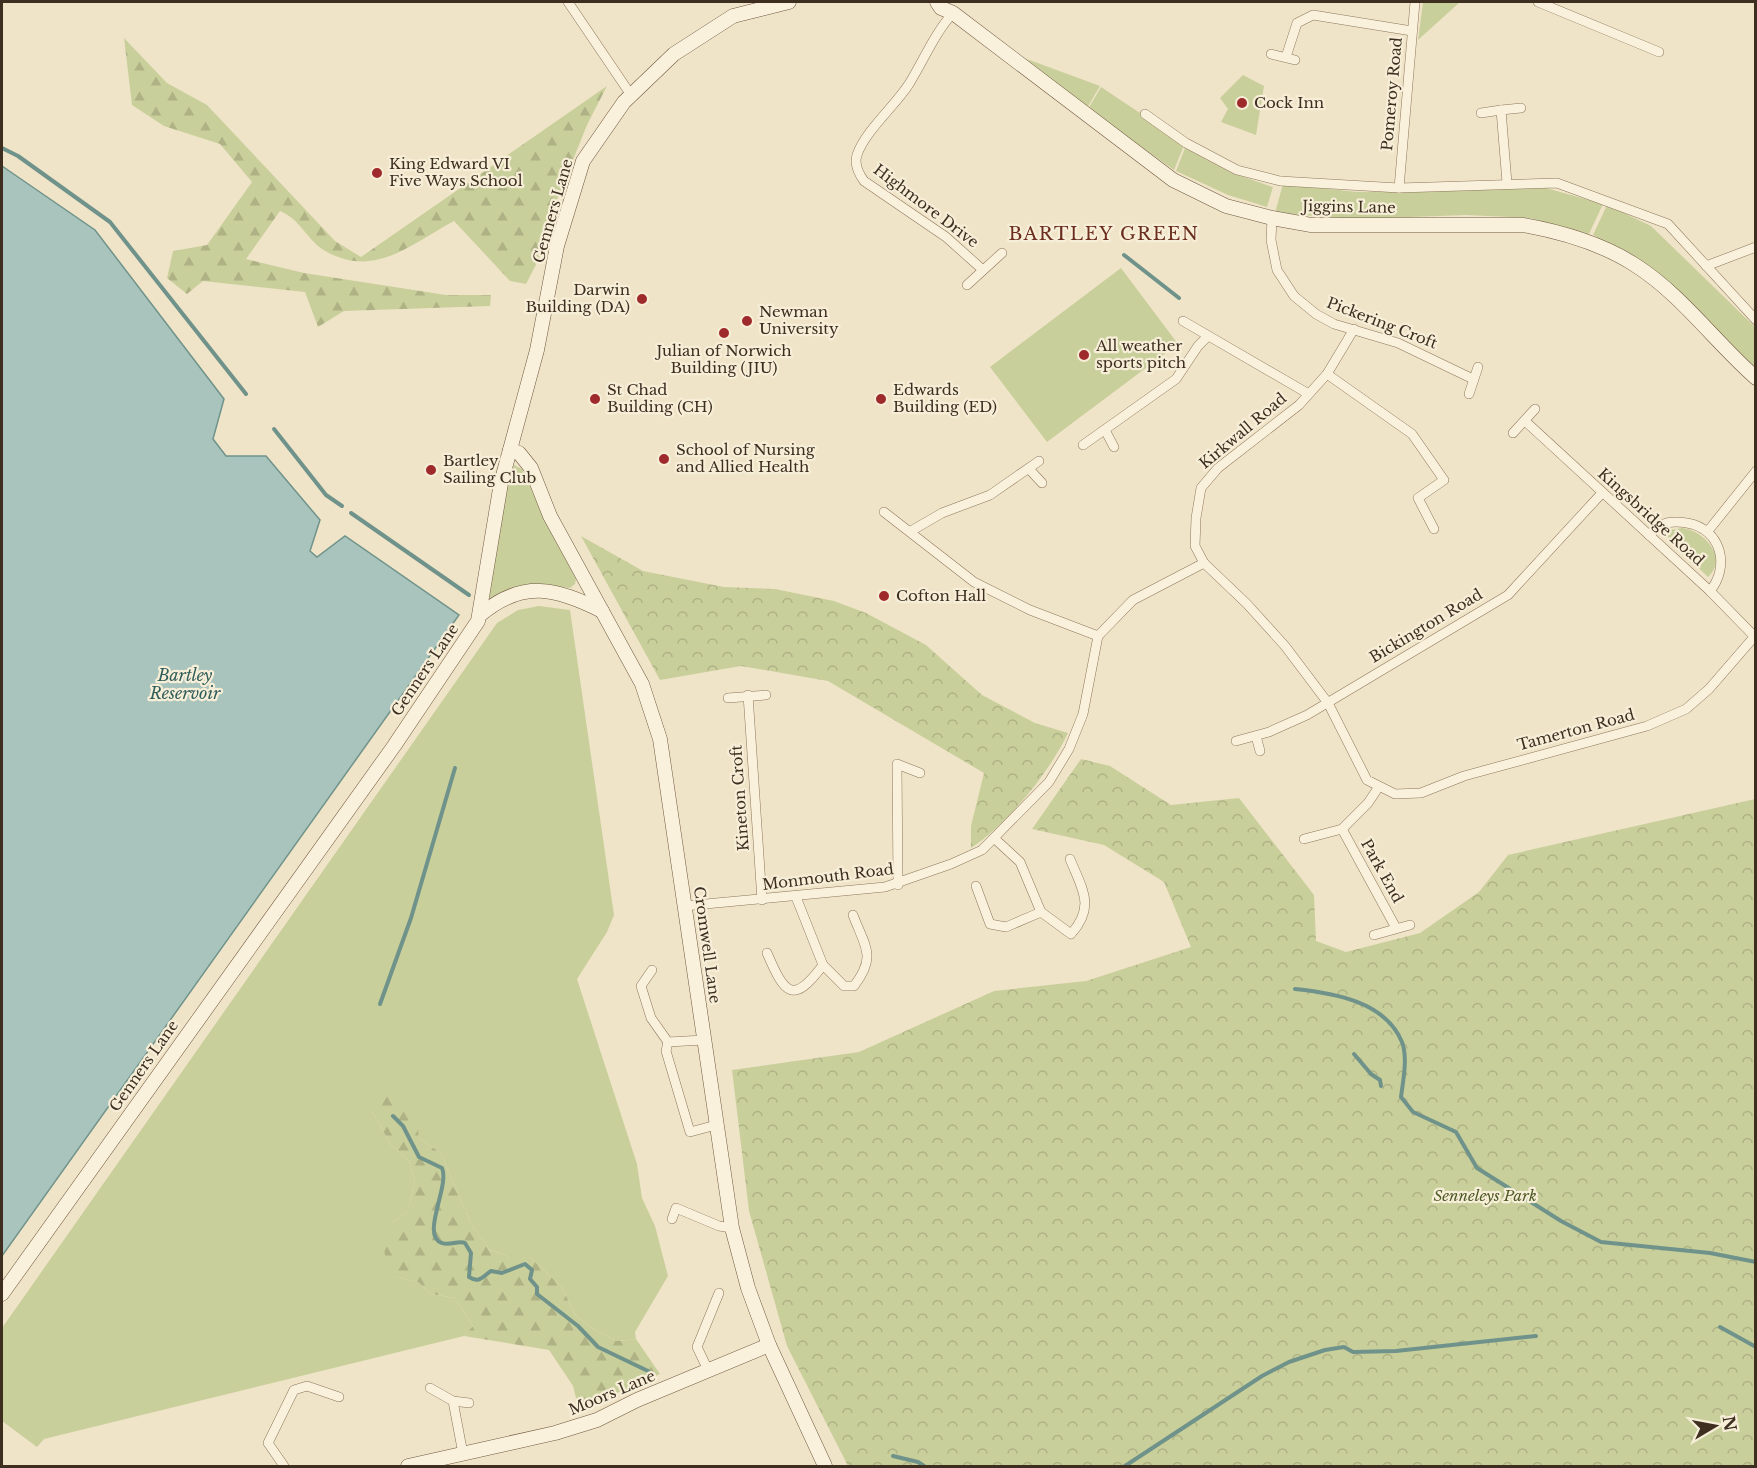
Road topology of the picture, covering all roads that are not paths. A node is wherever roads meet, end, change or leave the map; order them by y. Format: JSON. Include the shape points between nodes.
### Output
{"nodes":[{"id":1,"x":568,"y":2,"type":"edge"},
{"id":2,"x":784,"y":2,"type":"edge"},
{"id":3,"x":937,"y":2,"type":"edge"},
{"id":4,"x":1415,"y":2,"type":"edge"},
{"id":5,"x":1538,"y":2,"type":"edge"},
{"id":6,"x":952,"y":7,"type":"edge"},
{"id":7,"x":733,"y":9,"type":"edge"},
{"id":8,"x":1412,"y":31,"type":"junction"},
{"id":9,"x":1659,"y":52,"type":"dead end"},
{"id":10,"x":1271,"y":54,"type":"dead end"},
{"id":11,"x":1286,"y":57,"type":"junction"},
{"id":12,"x":1295,"y":60,"type":"dead end"},
{"id":13,"x":632,"y":95,"type":"junction"},
{"id":14,"x":1521,"y":108,"type":"dead end"},
{"id":15,"x":1501,"y":110,"type":"junction"},
{"id":16,"x":1481,"y":113,"type":"dead end"},
{"id":17,"x":1145,"y":114,"type":"dead end"},
{"id":18,"x":1507,"y":183,"type":"junction"},
{"id":19,"x":1399,"y":188,"type":"junction"},
{"id":20,"x":1272,"y":218,"type":"junction"},
{"id":21,"x":1755,"y":247,"type":"edge"},
{"id":22,"x":1002,"y":252,"type":"dead end"},
{"id":23,"x":1706,"y":266,"type":"junction"},
{"id":24,"x":983,"y":270,"type":"junction"},
{"id":25,"x":967,"y":285,"type":"dead end"},
{"id":26,"x":1755,"y":320,"type":"edge"},
{"id":27,"x":1183,"y":321,"type":"dead end"},
{"id":28,"x":1354,"y":329,"type":"junction"},
{"id":29,"x":1207,"y":337,"type":"junction"},
{"id":30,"x":1478,"y":367,"type":"dead end"},
{"id":31,"x":1327,"y":374,"type":"junction"},
{"id":32,"x":1473,"y":378,"type":"junction"},
{"id":33,"x":1755,"y":378,"type":"edge"},
{"id":34,"x":1307,"y":393,"type":"junction"},
{"id":35,"x":1469,"y":394,"type":"dead end"},
{"id":36,"x":1535,"y":409,"type":"dead end"},
{"id":37,"x":1525,"y":421,"type":"junction"},
{"id":38,"x":1105,"y":430,"type":"junction"},
{"id":39,"x":1514,"y":433,"type":"dead end"},
{"id":40,"x":1083,"y":445,"type":"dead end"},
{"id":41,"x":1114,"y":447,"type":"dead end"},
{"id":42,"x":510,"y":450,"type":"junction"},
{"id":43,"x":1039,"y":461,"type":"dead end"},
{"id":44,"x":1030,"y":470,"type":"junction"},
{"id":45,"x":1755,"y":471,"type":"edge"},
{"id":46,"x":1042,"y":483,"type":"dead end"},
{"id":47,"x":1602,"y":493,"type":"junction"},
{"id":48,"x":884,"y":512,"type":"dead end"},
{"id":49,"x":1434,"y":528,"type":"dead end"},
{"id":50,"x":911,"y":531,"type":"junction"},
{"id":51,"x":1708,"y":531,"type":"junction"},
{"id":52,"x":1648,"y":535,"type":"junction"},
{"id":53,"x":1204,"y":563,"type":"junction"},
{"id":54,"x":1710,"y":591,"type":"junction"},
{"id":55,"x":602,"y":611,"type":"junction"},
{"id":56,"x":480,"y":615,"type":"junction"},
{"id":57,"x":1098,"y":636,"type":"junction"},
{"id":58,"x":1755,"y":638,"type":"edge"},
{"id":59,"x":748,"y":695,"type":"junction"},
{"id":60,"x":766,"y":695,"type":"dead end"},
{"id":61,"x":728,"y":698,"type":"dead end"},
{"id":62,"x":1328,"y":703,"type":"junction"},
{"id":63,"x":1256,"y":736,"type":"junction"},
{"id":64,"x":1236,"y":741,"type":"dead end"},
{"id":65,"x":1260,"y":751,"type":"dead end"},
{"id":66,"x":920,"y":773,"type":"dead end"},
{"id":67,"x":1378,"y":788,"type":"junction"},
{"id":68,"x":1342,"y":829,"type":"junction"},
{"id":69,"x":995,"y":839,"type":"junction"},
{"id":70,"x":1304,"y":839,"type":"dead end"},
{"id":71,"x":1070,"y":859,"type":"dead end"},
{"id":72,"x":898,"y":885,"type":"junction"},
{"id":73,"x":976,"y":886,"type":"dead end"},
{"id":74,"x":796,"y":897,"type":"junction"},
{"id":75,"x":762,"y":900,"type":"junction"},
{"id":76,"x":684,"y":906,"type":"junction"},
{"id":77,"x":1041,"y":912,"type":"junction"},
{"id":78,"x":853,"y":915,"type":"dead end"},
{"id":79,"x":1410,"y":925,"type":"dead end"},
{"id":80,"x":1396,"y":928,"type":"junction"},
{"id":81,"x":1374,"y":935,"type":"dead end"},
{"id":82,"x":767,"y":953,"type":"dead end"},
{"id":83,"x":823,"y":965,"type":"junction"},
{"id":84,"x":652,"y":970,"type":"dead end"},
{"id":85,"x":704,"y":1040,"type":"junction"},
{"id":86,"x":668,"y":1042,"type":"junction"},
{"id":87,"x":716,"y":1125,"type":"junction"},
{"id":88,"x":672,"y":1219,"type":"dead end"},
{"id":89,"x":732,"y":1228,"type":"junction"},
{"id":90,"x":719,"y":1293,"type":"dead end"},
{"id":91,"x":2,"y":1294,"type":"edge"},
{"id":92,"x":769,"y":1345,"type":"junction"},
{"id":93,"x":708,"y":1370,"type":"junction"},
{"id":94,"x":430,"y":1388,"type":"dead end"},
{"id":95,"x":339,"y":1397,"type":"dead end"},
{"id":96,"x":453,"y":1401,"type":"junction"},
{"id":97,"x":470,"y":1403,"type":"dead end"},
{"id":98,"x":463,"y":1454,"type":"junction"},
{"id":99,"x":442,"y":1463,"type":"edge"},
{"id":100,"x":284,"y":1467,"type":"edge"},
{"id":101,"x":408,"y":1467,"type":"edge"},
{"id":102,"x":825,"y":1467,"type":"edge"}],
"edges":[{"from":1,"to":13,"type":"street"},
{"from":2,"to":7,"type":"street","name":"Genners Lane"},
{"from":3,"to":6,"type":"street","name":"Jiggins Lane","via":[[941,8]]},
{"from":4,"to":8,"type":"street","name":"Pomeroy Road"},
{"from":5,"to":9,"type":"street"},
{"from":6,"to":20,"type":"street","name":"Jiggins Lane","via":[[1173,180],[1226,206]]},
{"from":6,"to":24,"type":"street","name":"Highmore Drive","via":[[909,85],[862,145],[857,167],[864,181],[946,237]]},
{"from":7,"to":13,"type":"street","name":"Genners Lane","via":[[674,54]]},
{"from":8,"to":11,"type":"street","via":[[1313,15],[1297,23]]},
{"from":8,"to":19,"type":"street","name":"Pomeroy Road"},
{"from":10,"to":11,"type":"street"},
{"from":11,"to":12,"type":"street"},
{"from":13,"to":42,"type":"street","name":"Genners Lane","via":[[583,161],[577,177]]},
{"from":14,"to":15,"type":"street"},
{"from":15,"to":16,"type":"street"},
{"from":15,"to":18,"type":"street"},
{"from":17,"to":19,"type":"street","name":"Jiggins Lane","via":[[1186,143],[1237,170],[1280,181]]},
{"from":18,"to":19,"type":"street","name":"Jiggins Lane"},
{"from":18,"to":23,"type":"street","name":"Jiggins Lane","via":[[1557,183],[1668,224]]},
{"from":20,"to":28,"type":"street","name":"Pickering Croft","via":[[1271,240],[1277,270],[1294,296],[1334,324]]},
{"from":20,"to":33,"type":"street","name":"Jiggins Lane","via":[[1311,225],[1523,225],[1577,238],[1636,265]]},
{"from":21,"to":23,"type":"street"},
{"from":22,"to":24,"type":"street","name":"Highmore Drive"},
{"from":23,"to":26,"type":"street","name":"Jiggins Lane"},
{"from":24,"to":25,"type":"street","name":"Highmore Drive"},
{"from":27,"to":29,"type":"street"},
{"from":28,"to":31,"type":"street","name":"Kirkwall Road"},
{"from":28,"to":32,"type":"street","name":"Pickering Croft","via":[[1431,357]]},
{"from":29,"to":34,"type":"street"},
{"from":29,"to":38,"type":"street","via":[[1176,379]]},
{"from":30,"to":32,"type":"street"},
{"from":31,"to":34,"type":"street","name":"Kirkwall Road"},
{"from":31,"to":49,"type":"street","via":[[1412,434],[1444,480],[1419,498]]},
{"from":32,"to":35,"type":"street"},
{"from":34,"to":53,"type":"street","name":"Kirkwall Road","via":[[1299,405],[1218,468],[1201,488],[1195,546]]},
{"from":36,"to":37,"type":"street"},
{"from":37,"to":39,"type":"street"},
{"from":37,"to":47,"type":"street","name":"Kingsbridge Road"},
{"from":38,"to":40,"type":"street"},
{"from":38,"to":41,"type":"street"},
{"from":42,"to":55,"type":"street","name":"Cromwell Lane","via":[[519,453],[531,468],[550,516]]},
{"from":42,"to":56,"type":"street","name":"Genners Lane"},
{"from":43,"to":44,"type":"street"},
{"from":44,"to":46,"type":"street"},
{"from":44,"to":50,"type":"street","via":[[990,495],[942,513]]},
{"from":45,"to":51,"type":"street"},
{"from":47,"to":52,"type":"street","name":"Kingsbridge Road"},
{"from":47,"to":62,"type":"street","name":"Bickington Road","via":[[1508,595]]},
{"from":48,"to":50,"type":"street"},
{"from":50,"to":57,"type":"street","via":[[974,582],[1030,610]]},
{"from":51,"to":52,"type":"street","via":[[1677,522],[1665,523]]},
{"from":51,"to":54,"type":"street","via":[[1717,543],[1721,562],[1720,579]]},
{"from":52,"to":54,"type":"street","name":"Kingsbridge Road"},
{"from":53,"to":57,"type":"street","via":[[1133,600]]},
{"from":53,"to":62,"type":"street","name":"Kirkwall Road","via":[[1247,604]]},
{"from":54,"to":58,"type":"street","name":"Kingsbridge Road"},
{"from":55,"to":56,"type":"street","via":[[573,597],[537,589],[503,599]]},
{"from":55,"to":76,"type":"street","name":"Cromwell Lane","via":[[642,684],[660,739]]},
{"from":56,"to":91,"type":"street","name":"Genners Lane","via":[[394,746]]},
{"from":57,"to":69,"type":"street","name":"Monmouth Road","via":[[1083,714],[1069,748],[1049,782]]},
{"from":58,"to":67,"type":"street","name":"Tamerton Road","via":[[1709,689],[1686,709],[1663,720],[1464,776],[1421,793],[1395,795]]},
{"from":59,"to":60,"type":"street"},
{"from":59,"to":61,"type":"street"},
{"from":59,"to":75,"type":"street","name":"Kineton Croft"},
{"from":62,"to":63,"type":"street","name":"Bickington Road"},
{"from":62,"to":67,"type":"street","via":[[1366,780]]},
{"from":63,"to":64,"type":"street","name":"Bickington Road"},
{"from":63,"to":65,"type":"street"},
{"from":66,"to":72,"type":"street","via":[[897,764]]},
{"from":67,"to":68,"type":"street"},
{"from":68,"to":70,"type":"street"},
{"from":68,"to":80,"type":"street","name":"Park End"},
{"from":69,"to":72,"type":"street","name":"Monmouth Road","via":[[982,850]]},
{"from":69,"to":77,"type":"street","via":[[1020,862]]},
{"from":71,"to":77,"type":"street","via":[[1084,894],[1086,911],[1079,925],[1071,934]]},
{"from":72,"to":74,"type":"street","name":"Monmouth Road"},
{"from":73,"to":77,"type":"street","via":[[990,924],[1006,927]]},
{"from":74,"to":75,"type":"street","name":"Monmouth Road"},
{"from":74,"to":83,"type":"street"},
{"from":75,"to":76,"type":"street","name":"Monmouth Road"},
{"from":76,"to":85,"type":"street","name":"Cromwell Lane"},
{"from":78,"to":83,"type":"street","via":[[868,955],[866,970],[854,986],[844,986]]},
{"from":79,"to":80,"type":"street","name":"Park End"},
{"from":80,"to":81,"type":"street","name":"Park End"},
{"from":82,"to":83,"type":"street","via":[[780,984],[787,989],[809,985]]},
{"from":84,"to":86,"type":"street","via":[[641,986],[651,1018]]},
{"from":85,"to":86,"type":"street"},
{"from":85,"to":87,"type":"street","name":"Cromwell Lane"},
{"from":86,"to":87,"type":"street","via":[[670,1073],[690,1132]]},
{"from":87,"to":89,"type":"street","name":"Cromwell Lane"},
{"from":88,"to":89,"type":"street","via":[[676,1208]]},
{"from":89,"to":92,"type":"street","name":"Cromwell Lane"},
{"from":90,"to":93,"type":"street","via":[[697,1347]]},
{"from":92,"to":93,"type":"street","name":"Moors Lane"},
{"from":92,"to":102,"type":"street","name":"Cromwell Lane"},
{"from":93,"to":98,"type":"street","name":"Moors Lane","via":[[597,1420],[555,1434]]},
{"from":94,"to":96,"type":"street"},
{"from":95,"to":100,"type":"street","via":[[307,1386],[294,1390],[268,1443]]},
{"from":96,"to":97,"type":"street"},
{"from":96,"to":98,"type":"street"},
{"from":98,"to":99,"type":"street","name":"Moors Lane"},
{"from":99,"to":101,"type":"street","name":"Moors Lane"}]}
